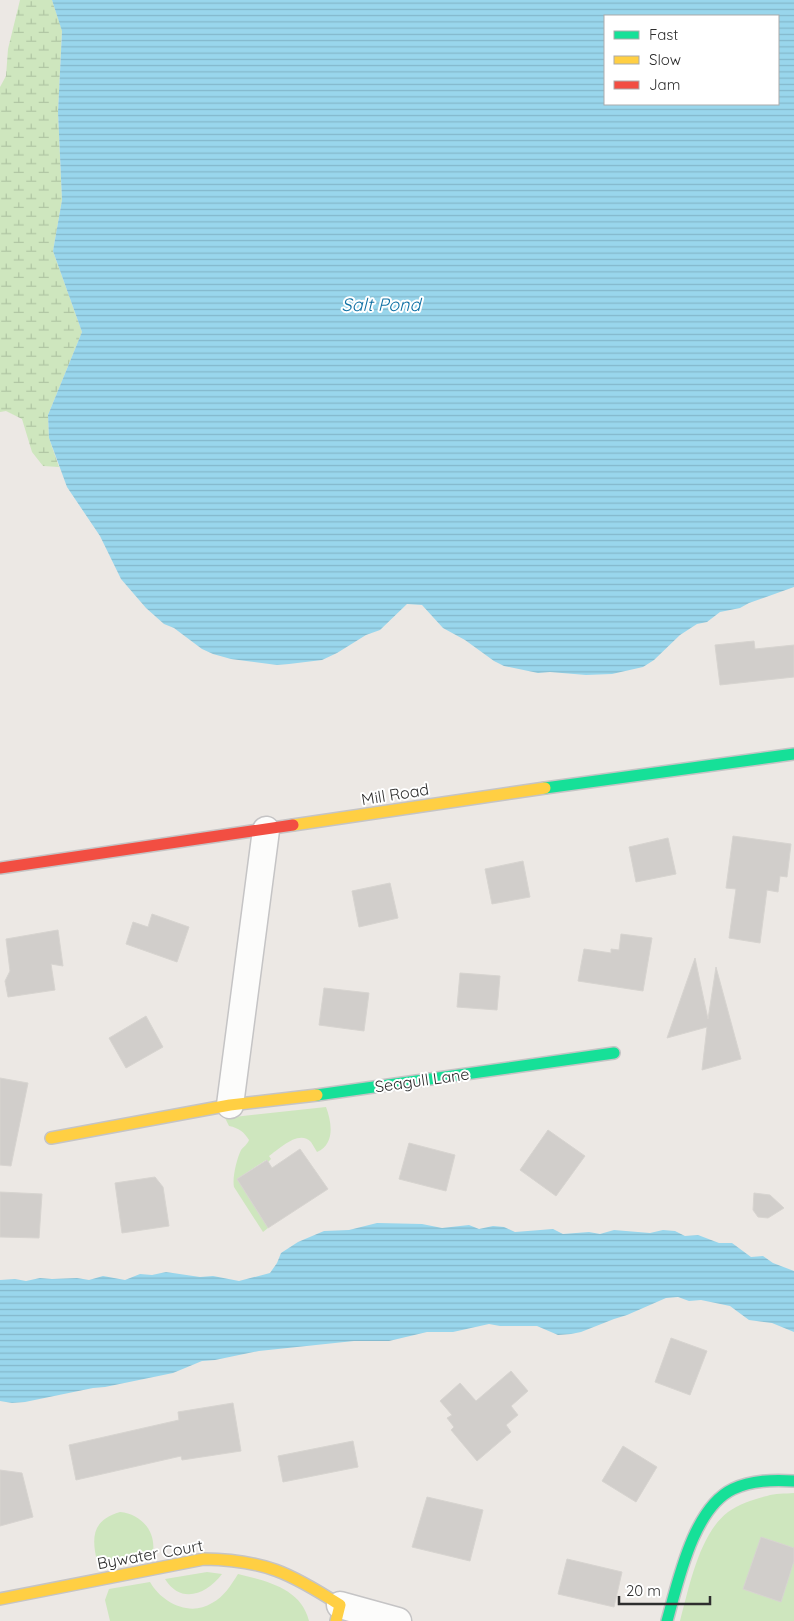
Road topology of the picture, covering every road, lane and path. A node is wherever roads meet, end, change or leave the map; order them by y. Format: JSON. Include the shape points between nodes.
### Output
{"nodes":[{"id":1,"x":794,"y":754,"type":"edge"},
{"id":2,"x":266,"y":830,"type":"junction"},
{"id":3,"x":0,"y":868,"type":"edge"},
{"id":4,"x":614,"y":1053,"type":"dead end"},
{"id":5,"x":230,"y":1105,"type":"junction"},
{"id":6,"x":51,"y":1138,"type":"dead end"},
{"id":7,"x":794,"y":1481,"type":"edge"},
{"id":8,"x":0,"y":1599,"type":"edge"},
{"id":9,"x":338,"y":1613,"type":"edge"},
{"id":10,"x":398,"y":1621,"type":"edge"},
{"id":11,"x":667,"y":1621,"type":"edge"}],
"edges":[{"from":1,"to":2,"type":"street","name":"Mill Road"},
{"from":2,"to":3,"type":"street","name":"Mill Road"},
{"from":2,"to":5,"type":"street"},
{"from":4,"to":5,"type":"street","name":"Seagull Lane"},
{"from":5,"to":6,"type":"street","name":"Seagull Lane"},
{"from":7,"to":11,"type":"street","via":[[750,1483],[717,1501],[692,1539]]},
{"from":8,"to":9,"type":"street","name":"Bywater Court","via":[[204,1559],[225,1559],[270,1567],[291,1575]]},
{"from":9,"to":10,"type":"street"}]}
